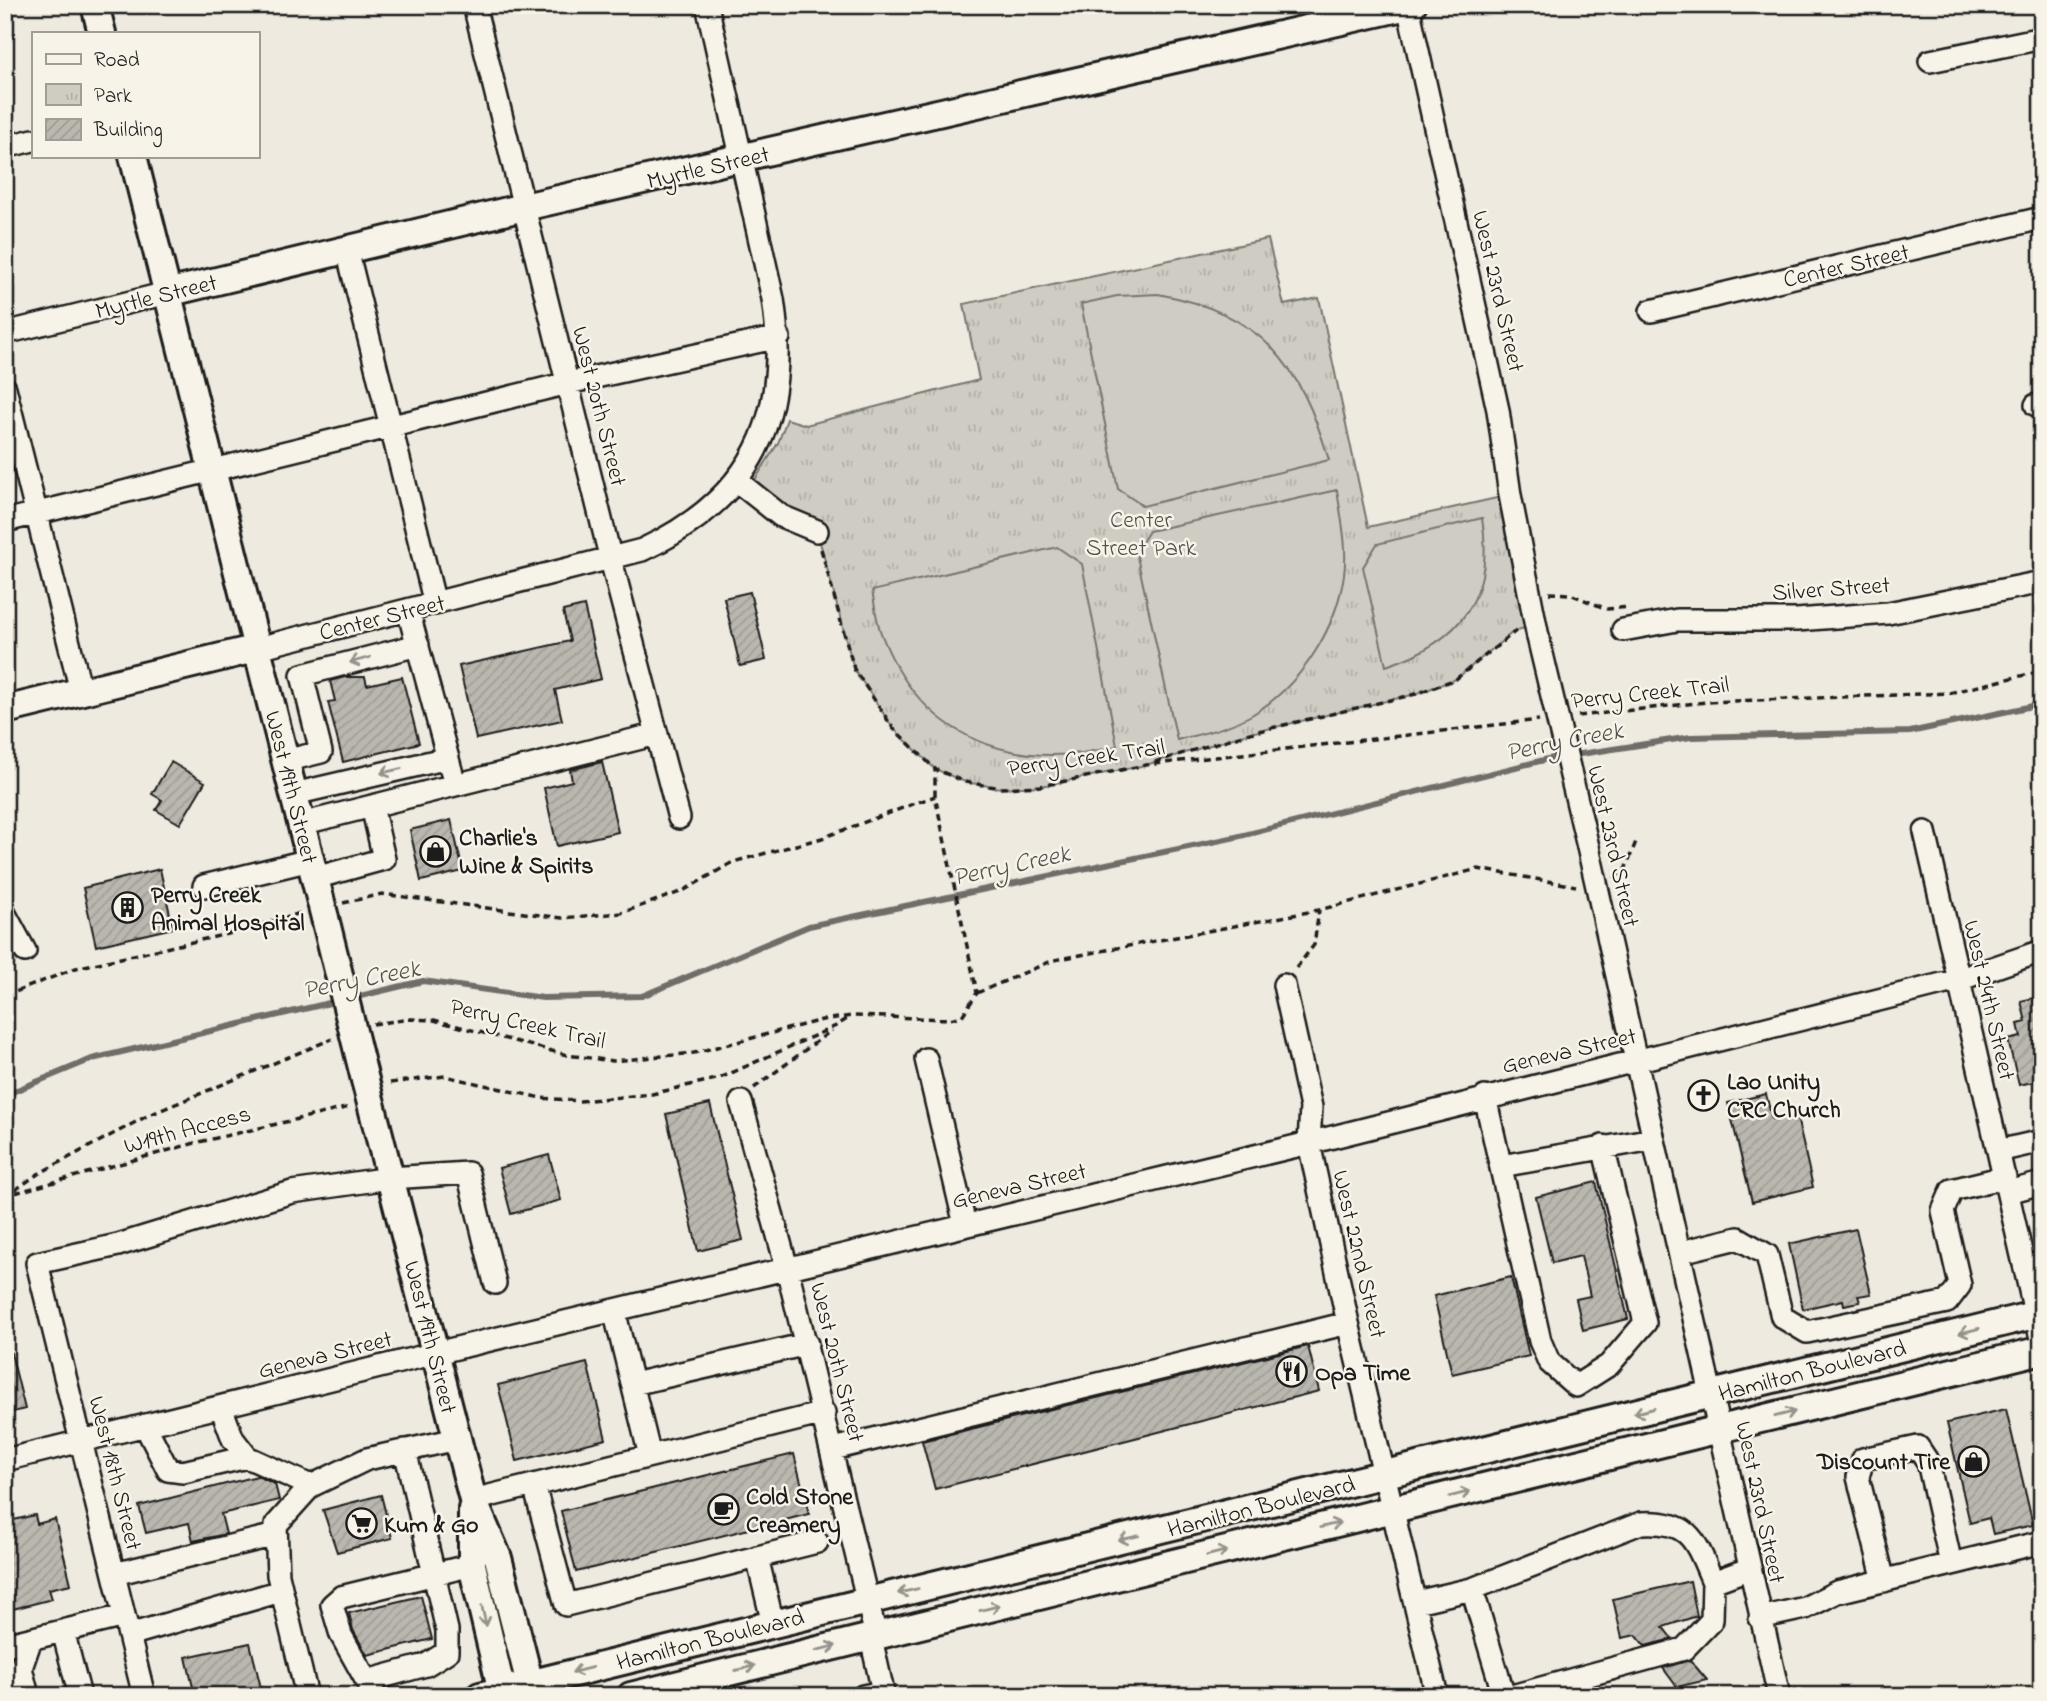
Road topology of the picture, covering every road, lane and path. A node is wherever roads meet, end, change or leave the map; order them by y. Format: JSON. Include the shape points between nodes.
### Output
{"nodes":[{"id":1,"x":95,"y":5,"type":"edge"},
{"id":2,"x":474,"y":5,"type":"edge"},
{"id":3,"x":706,"y":5,"type":"edge"},
{"id":4,"x":1410,"y":6,"type":"edge"},
{"id":5,"x":102,"y":32,"type":"edge"},
{"id":6,"x":2042,"y":37,"type":"edge"},
{"id":7,"x":1930,"y":61,"type":"dead end"},
{"id":8,"x":32,"y":140,"type":"edge"},
{"id":9,"x":5,"y":147,"type":"edge"},
{"id":10,"x":133,"y":158,"type":"edge"},
{"id":11,"x":741,"y":159,"type":"junction"},
{"id":12,"x":524,"y":207,"type":"junction"},
{"id":13,"x":2042,"y":218,"type":"edge"},
{"id":14,"x":347,"y":250,"type":"junction"},
{"id":15,"x":167,"y":293,"type":"junction"},
{"id":16,"x":1651,"y":311,"type":"dead end"},
{"id":17,"x":5,"y":333,"type":"edge"},
{"id":18,"x":779,"y":337,"type":"junction"},
{"id":19,"x":568,"y":383,"type":"junction"},
{"id":20,"x":5,"y":388,"type":"edge"},
{"id":21,"x":391,"y":426,"type":"junction"},
{"id":22,"x":212,"y":470,"type":"junction"},
{"id":23,"x":737,"y":481,"type":"junction"},
{"id":24,"x":37,"y":513,"type":"junction"},
{"id":25,"x":5,"y":521,"type":"edge"},
{"id":26,"x":817,"y":531,"type":"joint"},
{"id":27,"x":611,"y":560,"type":"junction"},
{"id":28,"x":2042,"y":582,"type":"edge"},
{"id":29,"x":1530,"y":597,"type":"junction"},
{"id":30,"x":435,"y":604,"type":"junction"},
{"id":31,"x":408,"y":610,"type":"junction"},
{"id":32,"x":1650,"y":625,"type":"junction"},
{"id":33,"x":1536,"y":630,"type":"junction"},
{"id":34,"x":1623,"y":630,"type":"dead end"},
{"id":35,"x":418,"y":645,"type":"junction"},
{"id":36,"x":258,"y":648,"type":"junction"},
{"id":37,"x":2042,"y":671,"type":"edge"},
{"id":38,"x":82,"y":691,"type":"junction"},
{"id":39,"x":5,"y":709,"type":"edge"},
{"id":40,"x":1569,"y":717,"type":"dead end"},
{"id":41,"x":1542,"y":720,"type":"dead end"},
{"id":42,"x":657,"y":734,"type":"junction"},
{"id":43,"x":448,"y":758,"type":"junction"},
{"id":44,"x":285,"y":761,"type":"junction"},
{"id":45,"x":1146,"y":765,"type":"junction"},
{"id":46,"x":935,"y":769,"type":"junction"},
{"id":47,"x":333,"y":784,"type":"junction"},
{"id":48,"x":455,"y":785,"type":"junction"},
{"id":49,"x":294,"y":794,"type":"junction"},
{"id":50,"x":935,"y":796,"type":"junction"},
{"id":51,"x":372,"y":806,"type":"junction"},
{"id":52,"x":340,"y":814,"type":"junction"},
{"id":53,"x":679,"y":818,"type":"dead end"},
{"id":54,"x":301,"y":824,"type":"junction"},
{"id":55,"x":1925,"y":832,"type":"dead end"},
{"id":56,"x":1637,"y":839,"type":"dead end"},
{"id":57,"x":312,"y":869,"type":"junction"},
{"id":58,"x":204,"y":886,"type":"dead end"},
{"id":59,"x":1598,"y":890,"type":"junction"},
{"id":60,"x":1319,"y":910,"type":"junction"},
{"id":61,"x":324,"y":913,"type":"junction"},
{"id":62,"x":5,"y":914,"type":"edge"},
{"id":63,"x":25,"y":951,"type":"dead end"},
{"id":64,"x":2042,"y":951,"type":"edge"},
{"id":65,"x":1958,"y":980,"type":"junction"},
{"id":66,"x":1284,"y":985,"type":"joint"},
{"id":67,"x":977,"y":993,"type":"junction"},
{"id":68,"x":5,"y":996,"type":"edge"},
{"id":69,"x":852,"y":1016,"type":"junction"},
{"id":70,"x":372,"y":1024,"type":"dead end"},
{"id":71,"x":836,"y":1026,"type":"junction"},
{"id":72,"x":333,"y":1039,"type":"dead end"},
{"id":73,"x":926,"y":1059,"type":"dead end"},
{"id":74,"x":1637,"y":1061,"type":"junction"},
{"id":75,"x":368,"y":1090,"type":"junction"},
{"id":76,"x":1485,"y":1097,"type":"junction"},
{"id":77,"x":741,"y":1102,"type":"joint"},
{"id":78,"x":1653,"y":1139,"type":"junction"},
{"id":79,"x":2042,"y":1141,"type":"edge"},
{"id":80,"x":1309,"y":1143,"type":"junction"},
{"id":81,"x":1603,"y":1146,"type":"junction"},
{"id":82,"x":1998,"y":1151,"type":"junction"},
{"id":83,"x":1501,"y":1166,"type":"junction"},
{"id":84,"x":390,"y":1178,"type":"junction"},
{"id":85,"x":2042,"y":1183,"type":"edge"},
{"id":86,"x":2006,"y":1185,"type":"junction"},
{"id":87,"x":13,"y":1193,"type":"junction"},
{"id":88,"x":5,"y":1197,"type":"edge"},
{"id":89,"x":965,"y":1225,"type":"junction"},
{"id":90,"x":1681,"y":1252,"type":"junction"},
{"id":91,"x":787,"y":1268,"type":"junction"},
{"id":92,"x":495,"y":1283,"type":"dead end"},
{"id":93,"x":614,"y":1310,"type":"junction"},
{"id":94,"x":2039,"y":1314,"type":"edge"},
{"id":95,"x":1348,"y":1323,"type":"junction"},
{"id":96,"x":2042,"y":1343,"type":"edge"},
{"id":97,"x":807,"y":1344,"type":"junction"},
{"id":98,"x":2042,"y":1350,"type":"edge"},
{"id":99,"x":436,"y":1353,"type":"junction"},
{"id":100,"x":633,"y":1384,"type":"junction"},
{"id":101,"x":1710,"y":1394,"type":"junction"},
{"id":102,"x":221,"y":1406,"type":"junction"},
{"id":103,"x":824,"y":1413,"type":"junction"},
{"id":104,"x":145,"y":1426,"type":"junction"},
{"id":105,"x":1719,"y":1431,"type":"junction"},
{"id":106,"x":457,"y":1438,"type":"junction"},
{"id":107,"x":81,"y":1441,"type":"junction"},
{"id":108,"x":833,"y":1449,"type":"junction"},
{"id":109,"x":405,"y":1450,"type":"junction"},
{"id":110,"x":650,"y":1456,"type":"junction"},
{"id":111,"x":247,"y":1457,"type":"junction"},
{"id":112,"x":5,"y":1460,"type":"edge"},
{"id":113,"x":1386,"y":1475,"type":"junction"},
{"id":114,"x":534,"y":1485,"type":"junction"},
{"id":115,"x":311,"y":1486,"type":"junction"},
{"id":116,"x":472,"y":1500,"type":"junction"},
{"id":117,"x":1394,"y":1510,"type":"junction"},
{"id":118,"x":276,"y":1535,"type":"junction"},
{"id":119,"x":817,"y":1542,"type":"dead end"},
{"id":120,"x":2042,"y":1542,"type":"edge"},
{"id":121,"x":757,"y":1557,"type":"junction"},
{"id":122,"x":1951,"y":1564,"type":"junction"},
{"id":123,"x":472,"y":1565,"type":"junction"},
{"id":124,"x":1748,"y":1569,"type":"junction"},
{"id":125,"x":114,"y":1574,"type":"junction"},
{"id":126,"x":434,"y":1574,"type":"junction"},
{"id":127,"x":1884,"y":1581,"type":"junction"},
{"id":128,"x":1713,"y":1583,"type":"junction"},
{"id":129,"x":1472,"y":1589,"type":"junction"},
{"id":130,"x":281,"y":1591,"type":"junction"},
{"id":131,"x":869,"y":1600,"type":"junction"},
{"id":132,"x":1416,"y":1602,"type":"junction"},
{"id":133,"x":1760,"y":1618,"type":"junction"},
{"id":134,"x":773,"y":1624,"type":"junction"},
{"id":135,"x":126,"y":1626,"type":"junction"},
{"id":136,"x":64,"y":1631,"type":"junction"},
{"id":137,"x":874,"y":1637,"type":"junction"},
{"id":138,"x":31,"y":1639,"type":"junction"},
{"id":139,"x":5,"y":1645,"type":"edge"},
{"id":140,"x":5,"y":1682,"type":"edge"},
{"id":141,"x":371,"y":1688,"type":"edge"},
{"id":142,"x":531,"y":1690,"type":"edge"},
{"id":143,"x":495,"y":1694,"type":"edge"},
{"id":144,"x":142,"y":1695,"type":"edge"},
{"id":145,"x":9,"y":1696,"type":"edge"},
{"id":146,"x":28,"y":1696,"type":"edge"},
{"id":147,"x":80,"y":1696,"type":"edge"},
{"id":148,"x":307,"y":1696,"type":"edge"},
{"id":149,"x":631,"y":1696,"type":"edge"},
{"id":150,"x":863,"y":1696,"type":"edge"},
{"id":151,"x":1437,"y":1696,"type":"edge"},
{"id":152,"x":1504,"y":1696,"type":"edge"},
{"id":153,"x":1511,"y":1696,"type":"edge"},
{"id":154,"x":1779,"y":1696,"type":"edge"}],
"edges":[{"from":1,"to":5,"type":"main road"},
{"from":2,"to":12,"type":"street","name":"West 20th Street"},
{"from":3,"to":11,"type":"street","name":"Center Street"},
{"from":4,"to":11,"type":"main road","name":"Myrtle Street"},
{"from":4,"to":29,"type":"street","name":"West 23rd Street","via":[[1498,410]]},
{"from":6,"to":7,"type":"street"},
{"from":8,"to":9,"type":"street"},
{"from":10,"to":15,"type":"main road","name":"West 19th Street"},
{"from":11,"to":12,"type":"main road","name":"Myrtle Street"},
{"from":11,"to":18,"type":"street","name":"Center Street"},
{"from":12,"to":14,"type":"main road","name":"Myrtle Street"},
{"from":12,"to":19,"type":"street","name":"West 20th Street"},
{"from":13,"to":16,"type":"street","name":"Center Street"},
{"from":14,"to":15,"type":"main road","name":"Myrtle Street"},
{"from":14,"to":21,"type":"street"},
{"from":15,"to":17,"type":"street","name":"Myrtle Street"},
{"from":15,"to":22,"type":"main road","name":"West 19th Street"},
{"from":18,"to":19,"type":"street"},
{"from":18,"to":23,"type":"street","name":"Center Street","via":[[779,376],[772,410]]},
{"from":19,"to":21,"type":"street"},
{"from":19,"to":27,"type":"street","name":"West 20th Street"},
{"from":20,"to":24,"type":"street"},
{"from":21,"to":22,"type":"street"},
{"from":21,"to":30,"type":"street"},
{"from":22,"to":24,"type":"street"},
{"from":22,"to":36,"type":"main road","name":"West 19th Street"},
{"from":23,"to":26,"type":"street","via":[[781,516]]},
{"from":23,"to":27,"type":"street","name":"Center Street","via":[[678,534]]},
{"from":24,"to":25,"type":"street"},
{"from":24,"to":38,"type":"street"},
{"from":26,"to":46,"type":"path","via":[[854,669],[893,729]]},
{"from":27,"to":30,"type":"street","name":"Center Street"},
{"from":27,"to":42,"type":"street","name":"West 20th Street"},
{"from":28,"to":32,"type":"street","name":"Silver Street","via":[[1888,613],[1797,620],[1677,620]]},
{"from":29,"to":32,"type":"path","via":[[1557,591],[1607,609],[1629,605]]},
{"from":29,"to":33,"type":"street","name":"West 23rd Street"},
{"from":30,"to":31,"type":"street","name":"Center Street"},
{"from":31,"to":35,"type":"street"},
{"from":31,"to":36,"type":"street","name":"Center Street"},
{"from":32,"to":34,"type":"street","name":"Silver Street"},
{"from":33,"to":45,"type":"path","via":[[1513,632],[1456,679],[1416,694],[1246,734]]},
{"from":33,"to":59,"type":"street","name":"West 23rd Street","bridge":true},
{"from":35,"to":43,"type":"street"},
{"from":35,"to":44,"type":"street","one_way":true,"via":[[302,675],[321,752]]},
{"from":36,"to":38,"type":"main road","name":"Center Street"},
{"from":36,"to":44,"type":"main road","name":"West 19th Street"},
{"from":37,"to":40,"type":"path","name":"Perry Creek Trail","via":[[1949,693],[1706,702]]},
{"from":38,"to":39,"type":"main road","name":"Center Street"},
{"from":41,"to":45,"type":"path","name":"Perry Creek Trail"},
{"from":42,"to":48,"type":"street"},
{"from":42,"to":53,"type":"street","name":"West 20th Street"},
{"from":43,"to":47,"type":"street","one_way":true},
{"from":43,"to":48,"type":"street"},
{"from":44,"to":49,"type":"main road","name":"West 19th Street"},
{"from":45,"to":46,"type":"path","name":"Perry Creek Trail","via":[[1041,786],[1001,788],[965,782]]},
{"from":46,"to":50,"type":"path"},
{"from":47,"to":49,"type":"street"},
{"from":47,"to":52,"type":"street"},
{"from":48,"to":51,"type":"street"},
{"from":49,"to":54,"type":"main road","name":"West 19th Street"},
{"from":50,"to":61,"type":"path","via":[[822,838],[733,862],[683,891],[621,913],[562,918],[382,894]]},
{"from":50,"to":67,"type":"path"},
{"from":51,"to":52,"type":"street"},
{"from":51,"to":57,"type":"street","via":[[384,859]]},
{"from":52,"to":54,"type":"street"},
{"from":54,"to":57,"type":"main road","name":"West 19th Street"},
{"from":55,"to":65,"type":"street","name":"West 24th Street"},
{"from":56,"to":59,"type":"path","via":[[1625,870]]},
{"from":57,"to":58,"type":"street"},
{"from":57,"to":61,"type":"main road","name":"West 19th Street"},
{"from":59,"to":60,"type":"path","via":[[1478,870]]},
{"from":59,"to":74,"type":"street","name":"West 23rd Street"},
{"from":60,"to":66,"type":"path","via":[[1314,945]]},
{"from":60,"to":67,"type":"path","via":[[1054,960]]},
{"from":61,"to":68,"type":"path","via":[[76,968]]},
{"from":61,"to":75,"type":"main road","name":"West 19th Street","bridge":true},
{"from":62,"to":63,"type":"street"},
{"from":64,"to":65,"type":"street","name":"Geneva Street"},
{"from":65,"to":74,"type":"street","name":"Geneva Street"},
{"from":65,"to":82,"type":"street","name":"West 24th Street"},
{"from":66,"to":80,"type":"street","name":"West 22nd Street","via":[[1311,1107]]},
{"from":67,"to":69,"type":"path","name":"Perry Creek Trail","via":[[962,1016],[950,1019]]},
{"from":69,"to":70,"type":"path","name":"Perry Creek Trail","via":[[694,1053],[613,1061],[568,1055],[434,1020]]},
{"from":69,"to":71,"type":"path"},
{"from":71,"to":75,"type":"path","name":"W19th Access","via":[[720,1079],[652,1094],[580,1101],[541,1098],[445,1076]]},
{"from":71,"to":77,"type":"path"},
{"from":72,"to":87,"type":"path","via":[[149,1115],[38,1174]]},
{"from":73,"to":89,"type":"street"},
{"from":74,"to":76,"type":"street","name":"Geneva Street"},
{"from":74,"to":78,"type":"street","name":"West 23rd Street"},
{"from":75,"to":84,"type":"main road","name":"West 19th Street"},
{"from":75,"to":87,"type":"path","name":"W19th Access"},
{"from":76,"to":80,"type":"street","name":"Geneva Street"},
{"from":76,"to":83,"type":"street"},
{"from":77,"to":91,"type":"street","name":"West 20th Street"},
{"from":78,"to":81,"type":"street"},
{"from":78,"to":90,"type":"street","name":"West 23rd Street"},
{"from":79,"to":82,"type":"street"},
{"from":80,"to":89,"type":"street","name":"Geneva Street"},
{"from":80,"to":95,"type":"street","name":"West 22nd Street"},
{"from":81,"to":83,"type":"street"},
{"from":81,"to":83,"type":"street","via":[[1645,1323],[1609,1365],[1576,1386],[1549,1362],[1540,1341]]},
{"from":82,"to":86,"type":"street","name":"West 24th Street"},
{"from":84,"to":92,"type":"street","via":[[468,1173]]},
{"from":84,"to":99,"type":"main road","name":"West 19th Street"},
{"from":84,"to":107,"type":"street","name":"West 18th Street","via":[[292,1192],[118,1245],[37,1263]]},
{"from":85,"to":86,"type":"street"},
{"from":86,"to":90,"type":"street","via":[[1952,1190],[1943,1211],[1960,1285],[1947,1302],[1807,1332],[1782,1317],[1767,1255],[1738,1238]]},
{"from":86,"to":94,"type":"street","name":"West 24th Street"},
{"from":87,"to":88,"type":"path"},
{"from":89,"to":91,"type":"street","name":"Geneva Street"},
{"from":90,"to":101,"type":"street","name":"West 23rd Street"},
{"from":91,"to":93,"type":"street","name":"Geneva Street"},
{"from":91,"to":97,"type":"street","name":"West 20th Street"},
{"from":93,"to":99,"type":"street","name":"Geneva Street"},
{"from":93,"to":100,"type":"street"},
{"from":94,"to":96,"type":"street","name":"West 24th Street"},
{"from":94,"to":101,"type":"main road","name":"Hamilton Boulevard","one_way":true},
{"from":95,"to":108,"type":"street"},
{"from":95,"to":113,"type":"street","name":"West 22nd Street"},
{"from":97,"to":100,"type":"street"},
{"from":97,"to":103,"type":"street","name":"West 20th Street"},
{"from":105,"to":98,"type":"main road","name":"Hamilton Boulevard","one_way":true},
{"from":99,"to":102,"type":"street","name":"Geneva Street"},
{"from":99,"to":106,"type":"main road","name":"West 19th Street"},
{"from":100,"to":110,"type":"street"},
{"from":101,"to":105,"type":"street","name":"West 23rd Street"},
{"from":101,"to":113,"type":"main road","name":"Hamilton Boulevard","one_way":true},
{"from":102,"to":104,"type":"street","name":"Geneva Street"},
{"from":102,"to":111,"type":"street","via":[[233,1439]]},
{"from":103,"to":108,"type":"street","name":"West 20th Street"},
{"from":103,"to":110,"type":"street"},
{"from":104,"to":107,"type":"street","name":"Geneva Street"},
{"from":104,"to":111,"type":"street","via":[[168,1470],[183,1472]]},
{"from":117,"to":105,"type":"main road","name":"Hamilton Boulevard","one_way":true},
{"from":105,"to":124,"type":"street","name":"West 23rd Street"},
{"from":106,"to":109,"type":"street"},
{"from":106,"to":116,"type":"main road","name":"West 19th Street"},
{"from":107,"to":112,"type":"street","name":"Geneva Street"},
{"from":107,"to":125,"type":"street","name":"West 18th Street"},
{"from":108,"to":131,"type":"street","name":"West 20th Street"},
{"from":109,"to":115,"type":"street","via":[[367,1459]]},
{"from":109,"to":126,"type":"street"},
{"from":110,"to":114,"type":"street"},
{"from":111,"to":115,"type":"street"},
{"from":113,"to":117,"type":"street","name":"West 22nd Street"},
{"from":113,"to":131,"type":"main road","name":"Hamilton Boulevard","one_way":true},
{"from":114,"to":116,"type":"street"},
{"from":114,"to":121,"type":"street","via":[[566,1605]]},
{"from":115,"to":118,"type":"street","via":[[276,1525]]},
{"from":116,"to":123,"type":"main road","name":"West 19th Street"},
{"from":116,"to":142,"type":"main road","name":"West 19th Street","via":[[498,1558]]},
{"from":117,"to":132,"type":"street","name":"West 22nd Street"},
{"from":137,"to":117,"type":"main road","name":"Hamilton Boulevard","one_way":true},
{"from":118,"to":125,"type":"street"},
{"from":118,"to":130,"type":"street"},
{"from":119,"to":121,"type":"street"},
{"from":120,"to":122,"type":"street"},
{"from":121,"to":134,"type":"street"},
{"from":122,"to":127,"type":"street"},
{"from":122,"to":127,"type":"street","via":[[1928,1462],[1918,1447],[1863,1459],[1858,1478]]},
{"from":123,"to":126,"type":"street"},
{"from":123,"to":143,"type":"main road","name":"West 19th Street","one_way":true},
{"from":124,"to":128,"type":"street"},
{"from":124,"to":133,"type":"street","name":"West 23rd Street"},
{"from":125,"to":135,"type":"street","name":"West 18th Street"},
{"from":126,"to":141,"type":"street","via":[[447,1630],[447,1652]]},
{"from":126,"to":141,"type":"street","via":[[341,1597],[332,1605],[341,1635]]},
{"from":127,"to":133,"type":"street"},
{"from":128,"to":129,"type":"street","via":[[1700,1550],[1682,1529],[1667,1522],[1641,1523]]},
{"from":128,"to":153,"type":"street","via":[[1712,1619],[1684,1648]]},
{"from":129,"to":132,"type":"street"},
{"from":129,"to":152,"type":"street"},
{"from":130,"to":135,"type":"street"},
{"from":130,"to":148,"type":"street"},
{"from":131,"to":134,"type":"main road","name":"Hamilton Boulevard"},
{"from":131,"to":137,"type":"street","name":"West 20th Street"},
{"from":132,"to":151,"type":"street","name":"West 22nd Street"},
{"from":133,"to":154,"type":"street","name":"West 23rd Street"},
{"from":134,"to":142,"type":"main road","name":"Hamilton Boulevard","one_way":true},
{"from":135,"to":136,"type":"street"},
{"from":135,"to":144,"type":"street","name":"West 18th Street"},
{"from":136,"to":138,"type":"street"},
{"from":136,"to":147,"type":"street"},
{"from":149,"to":137,"type":"main road","name":"Hamilton Boulevard","one_way":true},
{"from":137,"to":150,"type":"street","name":"West 20th Street","via":[[883,1692]]},
{"from":138,"to":139,"type":"street"},
{"from":138,"to":146,"type":"street","via":[[21,1668]]},
{"from":140,"to":145,"type":"street"},
{"from":142,"to":143,"type":"main road","name":"Hamilton Boulevard"}]}
